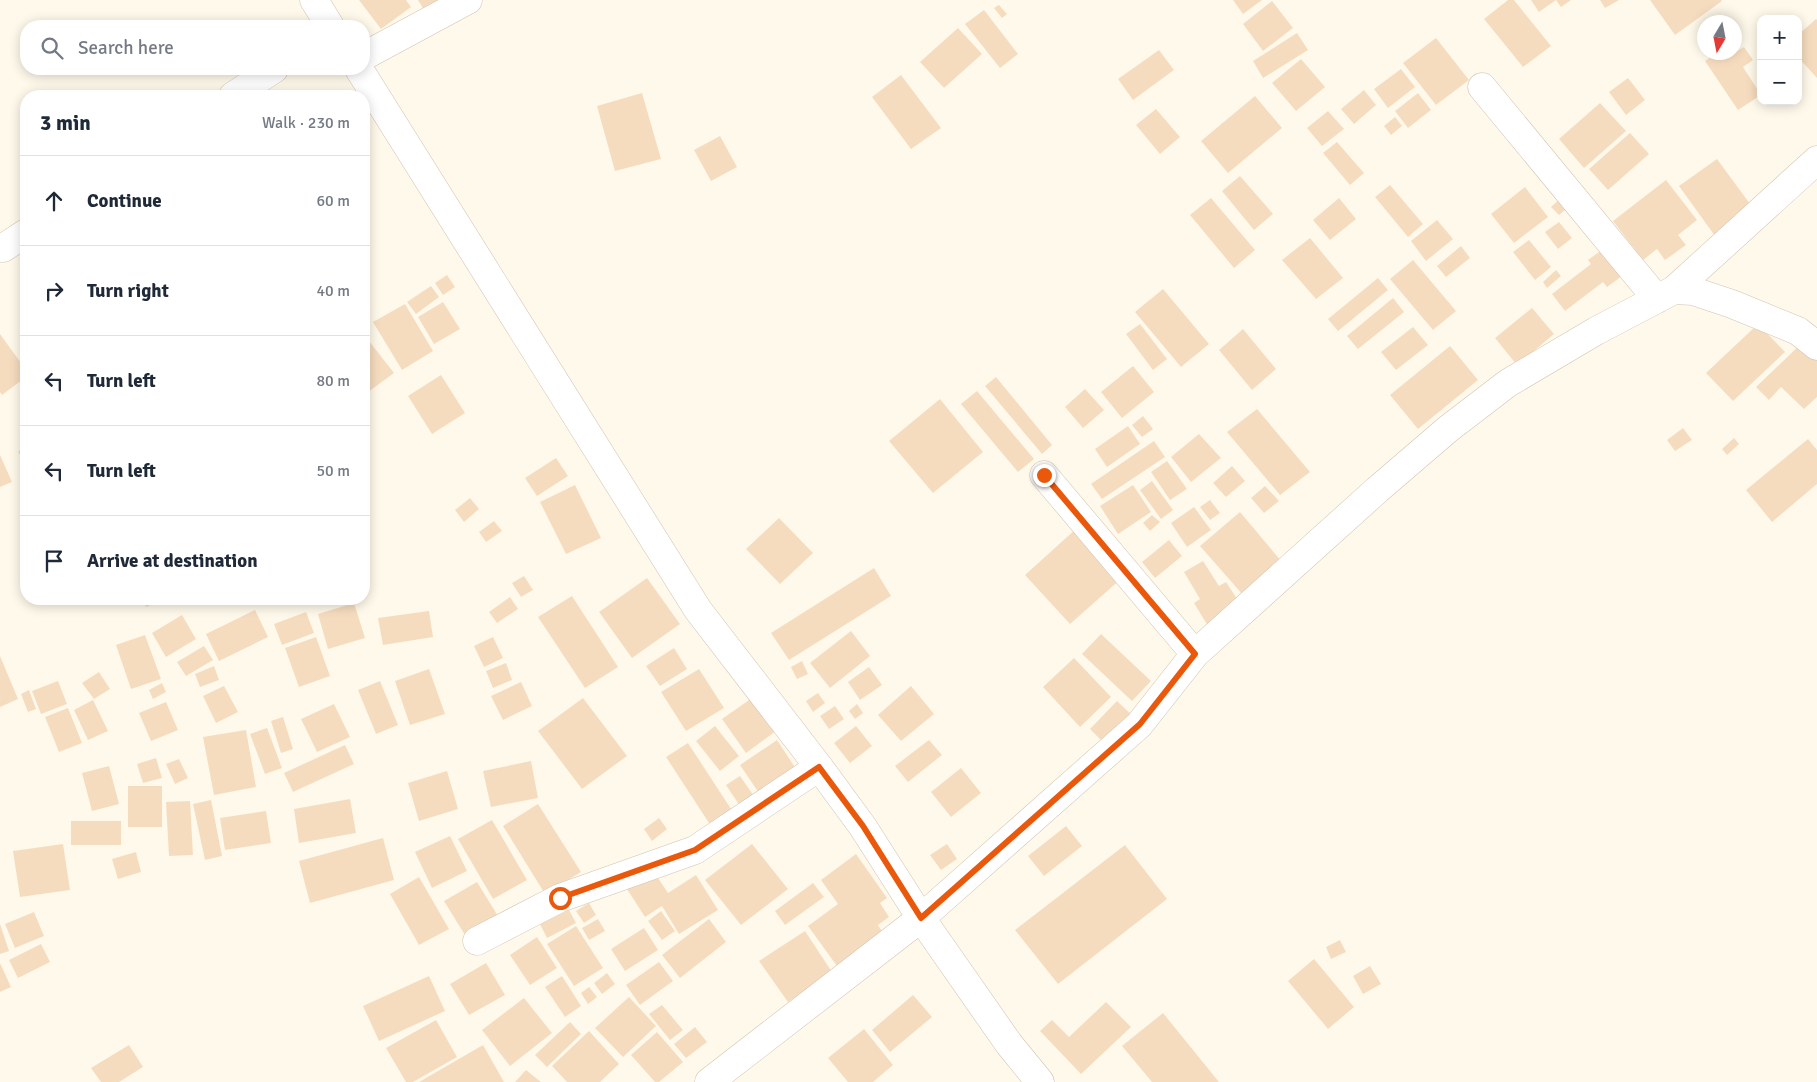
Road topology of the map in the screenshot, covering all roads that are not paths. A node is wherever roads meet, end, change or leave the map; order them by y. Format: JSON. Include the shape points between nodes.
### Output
{"nodes":[{"id":1,"x":314,"y":0,"type":"edge"},
{"id":2,"x":468,"y":0,"type":"edge"},
{"id":3,"x":326,"y":20,"type":"edge"},
{"id":4,"x":370,"y":53,"type":"edge"},
{"id":5,"x":265,"y":75,"type":"edge"},
{"id":6,"x":363,"y":75,"type":"edge"},
{"id":7,"x":1482,"y":87,"type":"dead end"},
{"id":8,"x":242,"y":90,"type":"edge"},
{"id":9,"x":1817,"y":160,"type":"edge"},
{"id":10,"x":20,"y":237,"type":"edge"},
{"id":11,"x":3,"y":248,"type":"dead end"},
{"id":12,"x":1666,"y":295,"type":"junction"},
{"id":13,"x":1817,"y":346,"type":"edge"},
{"id":14,"x":1044,"y":475,"type":"dead end"},
{"id":15,"x":1195,"y":654,"type":"junction"},
{"id":16,"x":819,"y":767,"type":"junction"},
{"id":17,"x":921,"y":918,"type":"junction"},
{"id":18,"x":477,"y":941,"type":"dead end"},
{"id":19,"x":709,"y":1082,"type":"edge"},
{"id":20,"x":1040,"y":1082,"type":"edge"}],
"edges":[{"from":1,"to":3,"type":"street"},
{"from":2,"to":4,"type":"street"},
{"from":5,"to":8,"type":"street"},
{"from":6,"to":16,"type":"street","via":[[698,610]]},
{"from":7,"to":12,"type":"street"},
{"from":9,"to":12,"type":"street"},
{"from":10,"to":11,"type":"street"},
{"from":12,"to":13,"type":"street","via":[[1693,291],[1732,304],[1798,331]]},
{"from":12,"to":15,"type":"street","via":[[1596,331],[1508,383],[1377,490]]},
{"from":14,"to":15,"type":"street"},
{"from":15,"to":17,"type":"street","via":[[1140,724]]},
{"from":16,"to":17,"type":"street","via":[[863,826]]},
{"from":16,"to":18,"type":"street","via":[[695,850],[560,898]]},
{"from":17,"to":19,"type":"street"},
{"from":17,"to":20,"type":"street","via":[[1009,1044]]}]}
